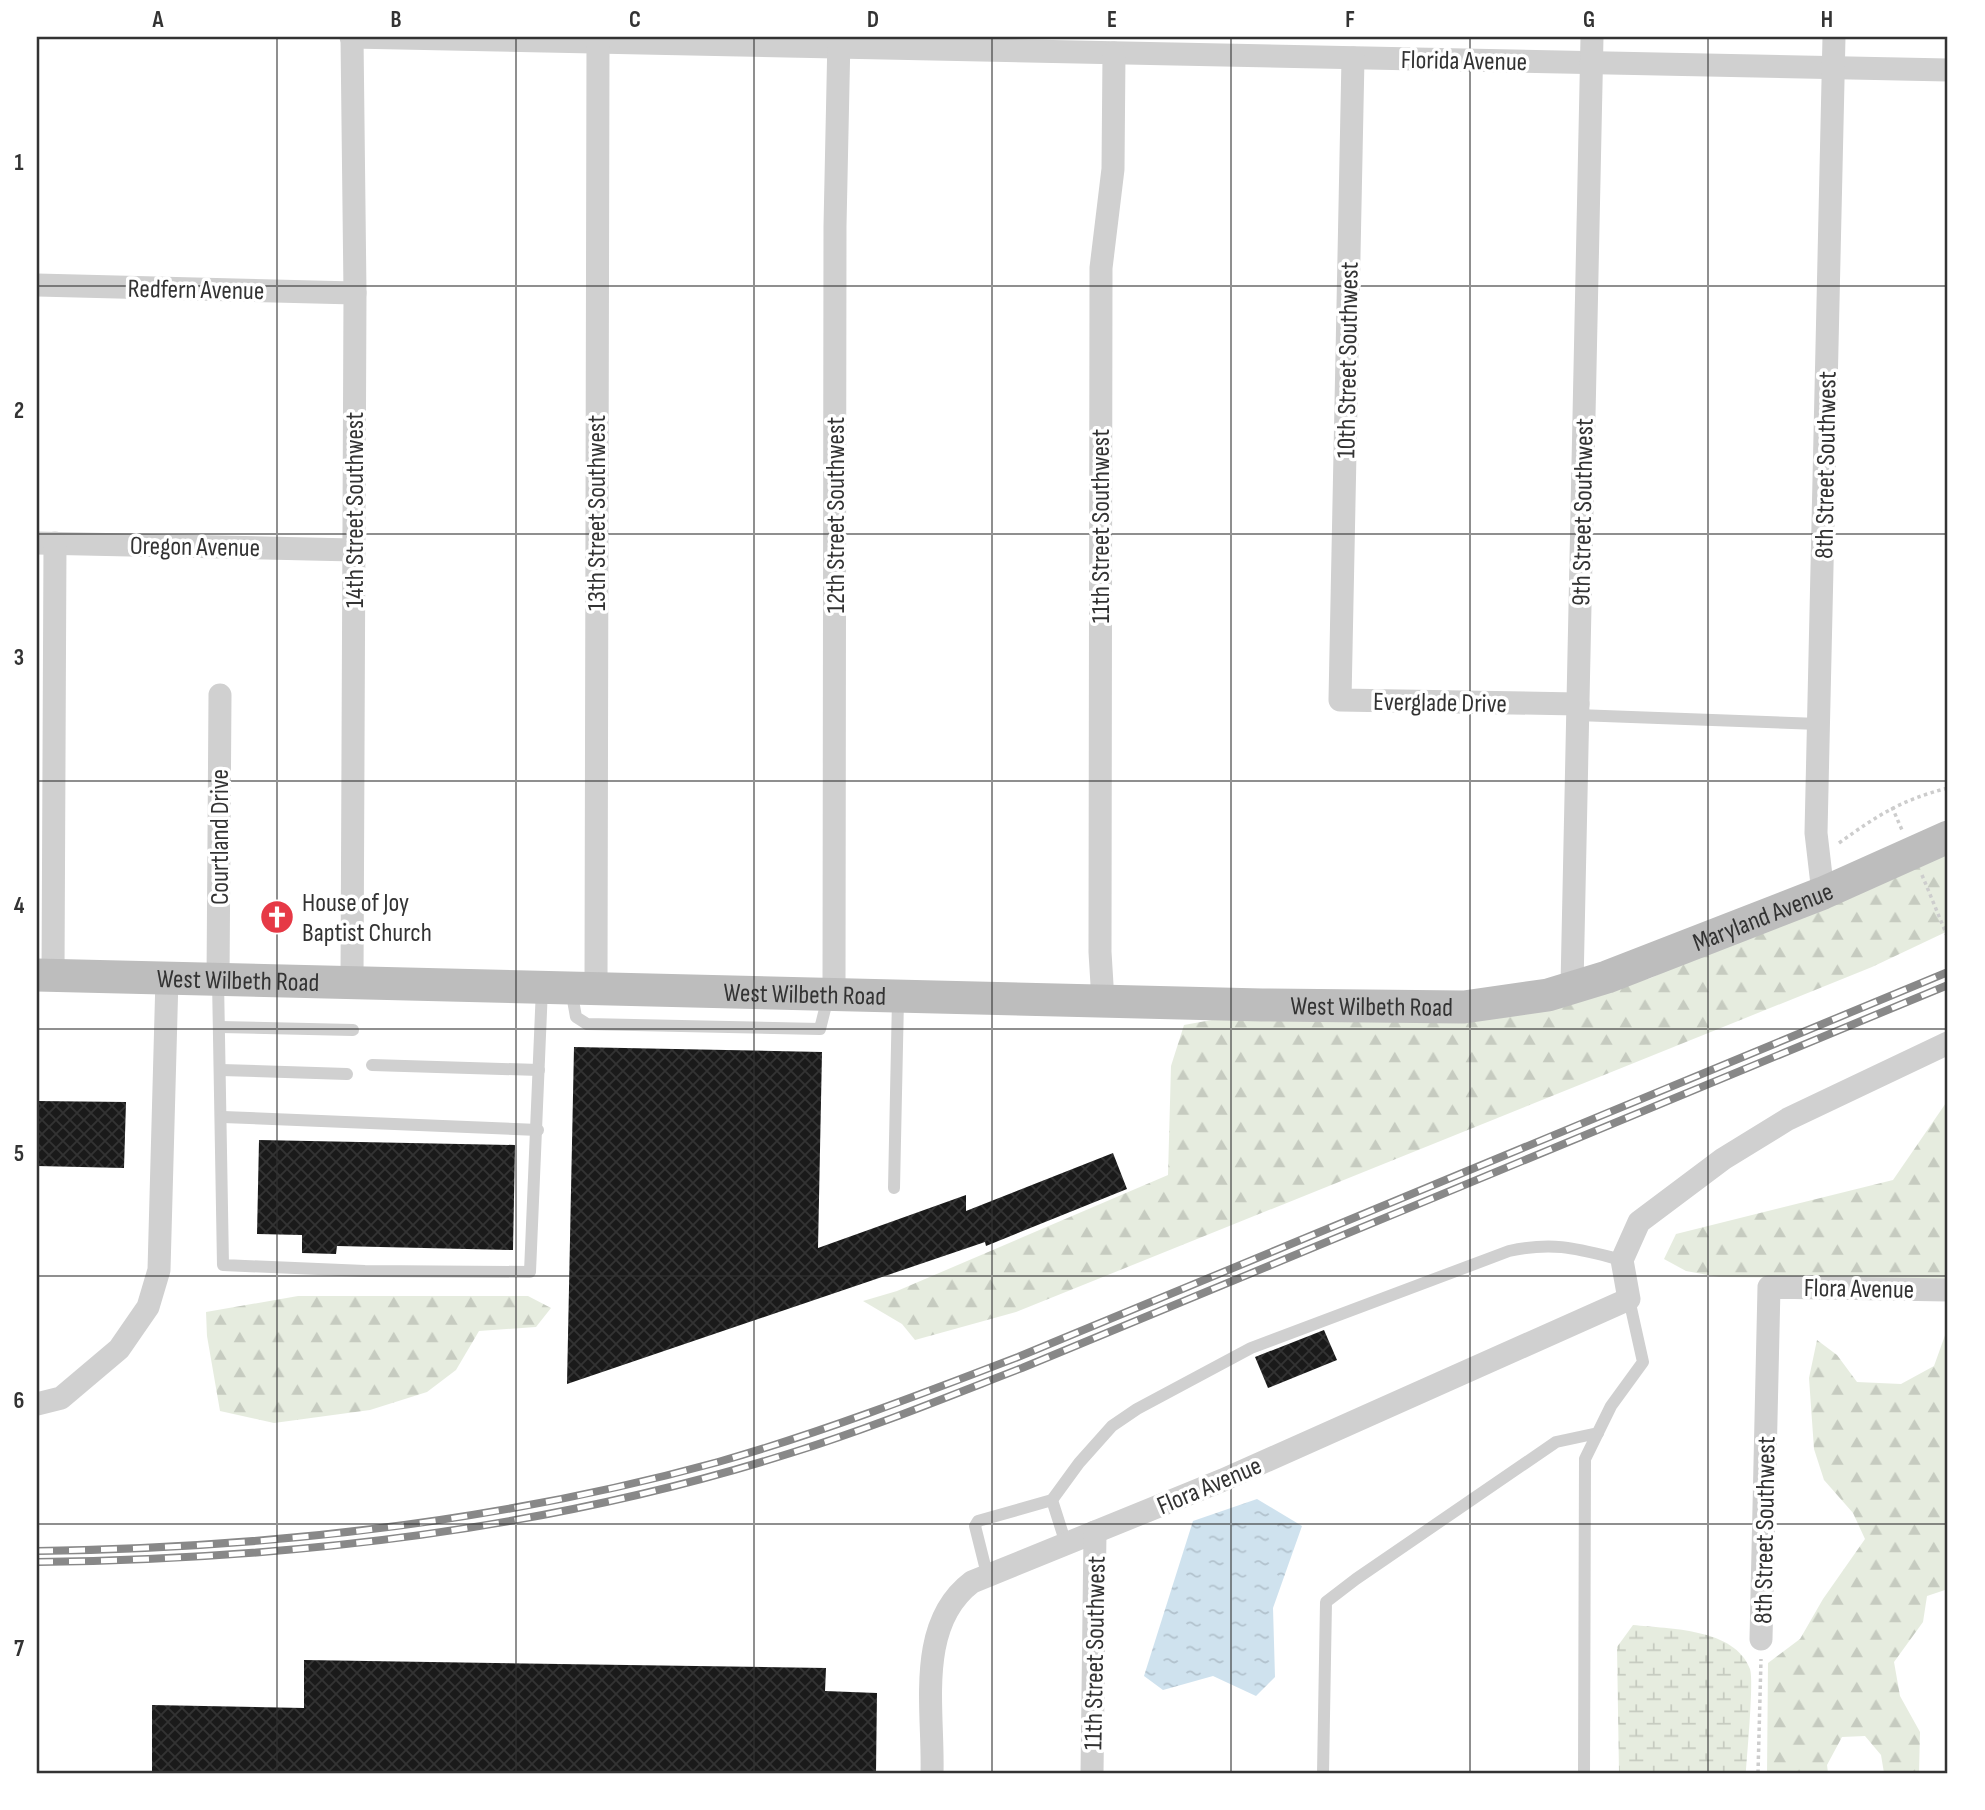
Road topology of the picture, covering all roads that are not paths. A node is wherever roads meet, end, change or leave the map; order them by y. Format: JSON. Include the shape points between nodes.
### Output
{"nodes":[{"id":1,"x":351,"y":37,"type":"edge"},
{"id":2,"x":1592,"y":37,"type":"edge"},
{"id":3,"x":1834,"y":37,"type":"edge"},
{"id":4,"x":598,"y":39,"type":"edge"},
{"id":5,"x":838,"y":42,"type":"edge"},
{"id":6,"x":1091,"y":44,"type":"edge"},
{"id":7,"x":1344,"y":51,"type":"edge"},
{"id":8,"x":1114,"y":53,"type":"junction"},
{"id":9,"x":1592,"y":64,"type":"junction"},
{"id":10,"x":1833,"y":68,"type":"junction"},
{"id":11,"x":1948,"y":70,"type":"edge"},
{"id":12,"x":37,"y":285,"type":"edge"},
{"id":13,"x":355,"y":293,"type":"junction"},
{"id":14,"x":46,"y":543,"type":"edge"},
{"id":15,"x":354,"y":550,"type":"junction"},
{"id":16,"x":1341,"y":663,"type":"joint"},
{"id":17,"x":220,"y":695,"type":"dead end"},
{"id":18,"x":1578,"y":710,"type":"junction"},
{"id":19,"x":1819,"y":724,"type":"junction"},
{"id":20,"x":1948,"y":837,"type":"edge"},
{"id":21,"x":1823,"y":893,"type":"junction"},
{"id":22,"x":45,"y":975,"type":"edge"},
{"id":23,"x":167,"y":978,"type":"junction"},
{"id":24,"x":218,"y":980,"type":"junction"},
{"id":25,"x":352,"y":982,"type":"junction"},
{"id":26,"x":1572,"y":986,"type":"junction"},
{"id":27,"x":570,"y":988,"type":"junction"},
{"id":28,"x":831,"y":993,"type":"junction"},
{"id":29,"x":898,"y":995,"type":"junction"},
{"id":30,"x":1103,"y":1001,"type":"junction"},
{"id":31,"x":220,"y":1027,"type":"junction"},
{"id":32,"x":354,"y":1030,"type":"dead end"},
{"id":33,"x":1948,"y":1043,"type":"edge"},
{"id":34,"x":372,"y":1065,"type":"dead end"},
{"id":35,"x":221,"y":1070,"type":"junction"},
{"id":36,"x":539,"y":1070,"type":"junction"},
{"id":37,"x":347,"y":1074,"type":"dead end"},
{"id":38,"x":223,"y":1117,"type":"junction"},
{"id":39,"x":538,"y":1130,"type":"junction"},
{"id":40,"x":894,"y":1188,"type":"dead end"},
{"id":41,"x":1622,"y":1260,"type":"junction"},
{"id":42,"x":1769,"y":1287,"type":"joint"},
{"id":43,"x":1948,"y":1290,"type":"edge"},
{"id":44,"x":1629,"y":1298,"type":"junction"},
{"id":45,"x":37,"y":1404,"type":"edge"},
{"id":46,"x":1598,"y":1433,"type":"junction"},
{"id":47,"x":1052,"y":1500,"type":"junction"},
{"id":48,"x":1096,"y":1532,"type":"junction"},
{"id":49,"x":1066,"y":1544,"type":"junction"},
{"id":50,"x":987,"y":1574,"type":"junction"},
{"id":51,"x":1761,"y":1639,"type":"road end"},
{"id":52,"x":932,"y":1773,"type":"edge"},
{"id":53,"x":1092,"y":1773,"type":"edge"},
{"id":54,"x":1323,"y":1773,"type":"edge"},
{"id":55,"x":1584,"y":1773,"type":"edge"}],
"edges":[{"from":1,"to":4,"type":"street","name":"Florida Avenue"},
{"from":1,"to":13,"type":"street","name":"14th Street Southwest"},
{"from":2,"to":9,"type":"street","name":"9th Street Southwest"},
{"from":3,"to":10,"type":"street","name":"8th Street Southwest"},
{"from":4,"to":5,"type":"street","name":"Florida Avenue"},
{"from":4,"to":27,"type":"street","name":"13th Street Southwest"},
{"from":5,"to":6,"type":"street","name":"Florida Avenue"},
{"from":5,"to":28,"type":"street","name":"12th Street Southwest"},
{"from":6,"to":8,"type":"street","name":"Florida Avenue"},
{"from":7,"to":8,"type":"street","name":"Florida Avenue"},
{"from":7,"to":9,"type":"street","name":"Florida Avenue"},
{"from":7,"to":16,"type":"street","name":"10th Street Southwest"},
{"from":8,"to":30,"type":"street","name":"11th Street Southwest","via":[[1113,169],[1101,268]]},
{"from":9,"to":10,"type":"street","name":"Florida Avenue"},
{"from":9,"to":18,"type":"street","name":"9th Street Southwest"},
{"from":10,"to":11,"type":"street","name":"Florida Avenue"},
{"from":10,"to":19,"type":"street","name":"8th Street Southwest"},
{"from":12,"to":13,"type":"street","name":"Redfern Avenue"},
{"from":13,"to":15,"type":"street","name":"14th Street Southwest"},
{"from":14,"to":15,"type":"street","name":"Oregon Avenue"},
{"from":14,"to":22,"type":"street"},
{"from":15,"to":25,"type":"street","name":"14th Street Southwest"},
{"from":16,"to":18,"type":"street","name":"Everglade Drive","via":[[1340,700]]},
{"from":17,"to":24,"type":"street","name":"Courtland Drive"},
{"from":18,"to":19,"type":"lane"},
{"from":18,"to":26,"type":"street","name":"9th Street Southwest"},
{"from":19,"to":21,"type":"street","name":"8th Street Southwest","via":[[1818,857]]},
{"from":20,"to":21,"type":"main road","name":"Maryland Avenue"},
{"from":21,"to":26,"type":"main road","name":"Maryland Avenue","via":[[1607,977]]},
{"from":22,"to":23,"type":"main road","name":"West Wilbeth Road"},
{"from":23,"to":24,"type":"main road","name":"West Wilbeth Road"},
{"from":23,"to":45,"type":"street","via":[[159,1270],[148,1307],[119,1349],[61,1398]]},
{"from":24,"to":25,"type":"main road","name":"West Wilbeth Road"},
{"from":24,"to":31,"type":"lane"},
{"from":25,"to":27,"type":"main road","name":"West Wilbeth Road"},
{"from":26,"to":30,"type":"main road","name":"West Wilbeth Road","via":[[1536,998],[1464,1007]]},
{"from":27,"to":28,"type":"main road","name":"West Wilbeth Road"},
{"from":27,"to":36,"type":"lane"},
{"from":28,"to":29,"type":"main road","name":"West Wilbeth Road"},
{"from":29,"to":30,"type":"main road","name":"West Wilbeth Road"},
{"from":29,"to":40,"type":"lane"},
{"from":31,"to":32,"type":"lane"},
{"from":31,"to":35,"type":"lane"},
{"from":33,"to":41,"type":"street","via":[[1788,1119],[1723,1158],[1639,1222]]},
{"from":34,"to":36,"type":"lane"},
{"from":35,"to":37,"type":"lane"},
{"from":35,"to":38,"type":"lane"},
{"from":36,"to":39,"type":"lane"},
{"from":38,"to":39,"type":"lane"},
{"from":38,"to":39,"type":"lane","via":[[223,1265],[365,1272],[530,1272]]},
{"from":41,"to":44,"type":"street"},
{"from":41,"to":47,"type":"lane","via":[[1540,1244],[1509,1251],[1251,1348],[1112,1426]]},
{"from":42,"to":43,"type":"street","name":"Flora Avenue"},
{"from":42,"to":51,"type":"street","name":"8th Street Southwest"},
{"from":44,"to":46,"type":"lane","via":[[1643,1362]]},
{"from":44,"to":48,"type":"street","name":"Flora Avenue"},
{"from":46,"to":54,"type":"lane","via":[[1556,1442],[1326,1602]]},
{"from":46,"to":55,"type":"lane","via":[[1585,1459]]},
{"from":47,"to":49,"type":"lane"},
{"from":47,"to":50,"type":"lane","via":[[978,1521],[975,1526]]},
{"from":48,"to":49,"type":"street","name":"Flora Avenue"},
{"from":48,"to":53,"type":"street","name":"11th Street Southwest"},
{"from":49,"to":50,"type":"street","name":"Flora Avenue"},
{"from":50,"to":52,"type":"street","name":"Flora Avenue","via":[[961,1590],[940,1626],[931,1685]]}]}
